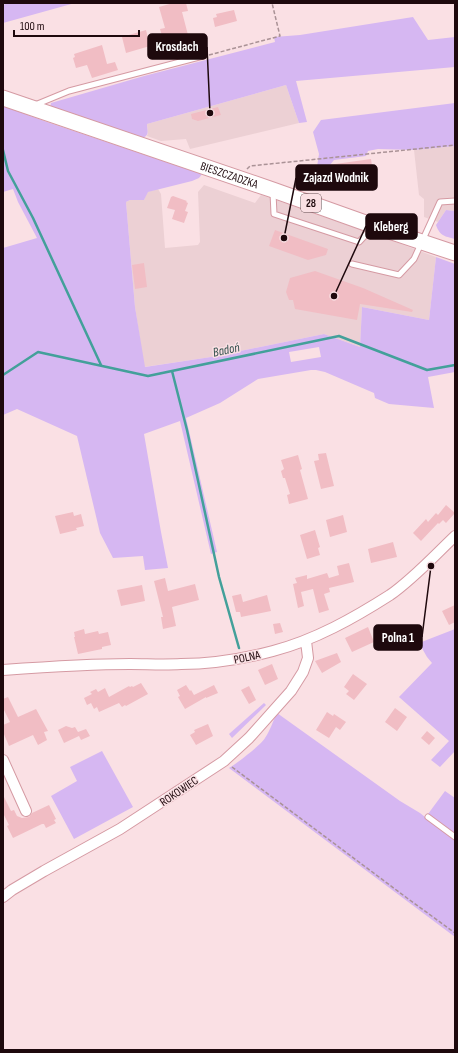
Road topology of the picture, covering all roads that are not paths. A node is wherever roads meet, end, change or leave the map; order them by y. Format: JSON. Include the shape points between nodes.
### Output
{"nodes":[{"id":1,"x":203,"y":56,"type":"road end"},
{"id":2,"x":3,"y":98,"type":"edge"},
{"id":3,"x":29,"y":107,"type":"junction"},
{"id":4,"x":273,"y":190,"type":"junction"},
{"id":5,"x":455,"y":201,"type":"edge"},
{"id":6,"x":374,"y":226,"type":"junction"},
{"id":7,"x":421,"y":242,"type":"junction"},
{"id":8,"x":455,"y":253,"type":"edge"},
{"id":9,"x":352,"y":264,"type":"dead end"},
{"id":10,"x":455,"y":536,"type":"edge"},
{"id":11,"x":306,"y":641,"type":"junction"},
{"id":12,"x":3,"y":670,"type":"edge"},
{"id":13,"x":3,"y":760,"type":"edge"},
{"id":14,"x":26,"y":811,"type":"dead end"},
{"id":15,"x":428,"y":817,"type":"dead end"},
{"id":16,"x":455,"y":837,"type":"edge"},
{"id":17,"x":3,"y":897,"type":"edge"}],
"edges":[{"from":1,"to":3,"type":"lane","via":[[69,92]]},
{"from":2,"to":3,"type":"main road","name":"BIESZCZADZKA","number":"28"},
{"from":3,"to":4,"type":"main road","name":"BIESZCZADZKA","number":"28"},
{"from":4,"to":6,"type":"main road","name":"BIESZCZADZKA","number":"28"},
{"from":4,"to":6,"type":"lane","via":[[274,214],[359,242]]},
{"from":5,"to":7,"type":"lane","via":[[440,202]]},
{"from":6,"to":7,"type":"main road","name":"BIESZCZADZKA","number":"28"},
{"from":7,"to":8,"type":"main road","name":"BIESZCZADZKA","number":"28"},
{"from":7,"to":9,"type":"lane","via":[[414,259],[399,275]]},
{"from":10,"to":11,"type":"street","name":"POLNA","via":[[390,594],[347,621]]},
{"from":11,"to":12,"type":"street","name":"POLNA","via":[[274,651],[210,663]]},
{"from":11,"to":17,"type":"street","name":"ROKOWIEC","via":[[308,658],[291,691],[249,738],[224,761],[120,829]]},
{"from":13,"to":14,"type":"street"},
{"from":15,"to":16,"type":"lane"}]}
